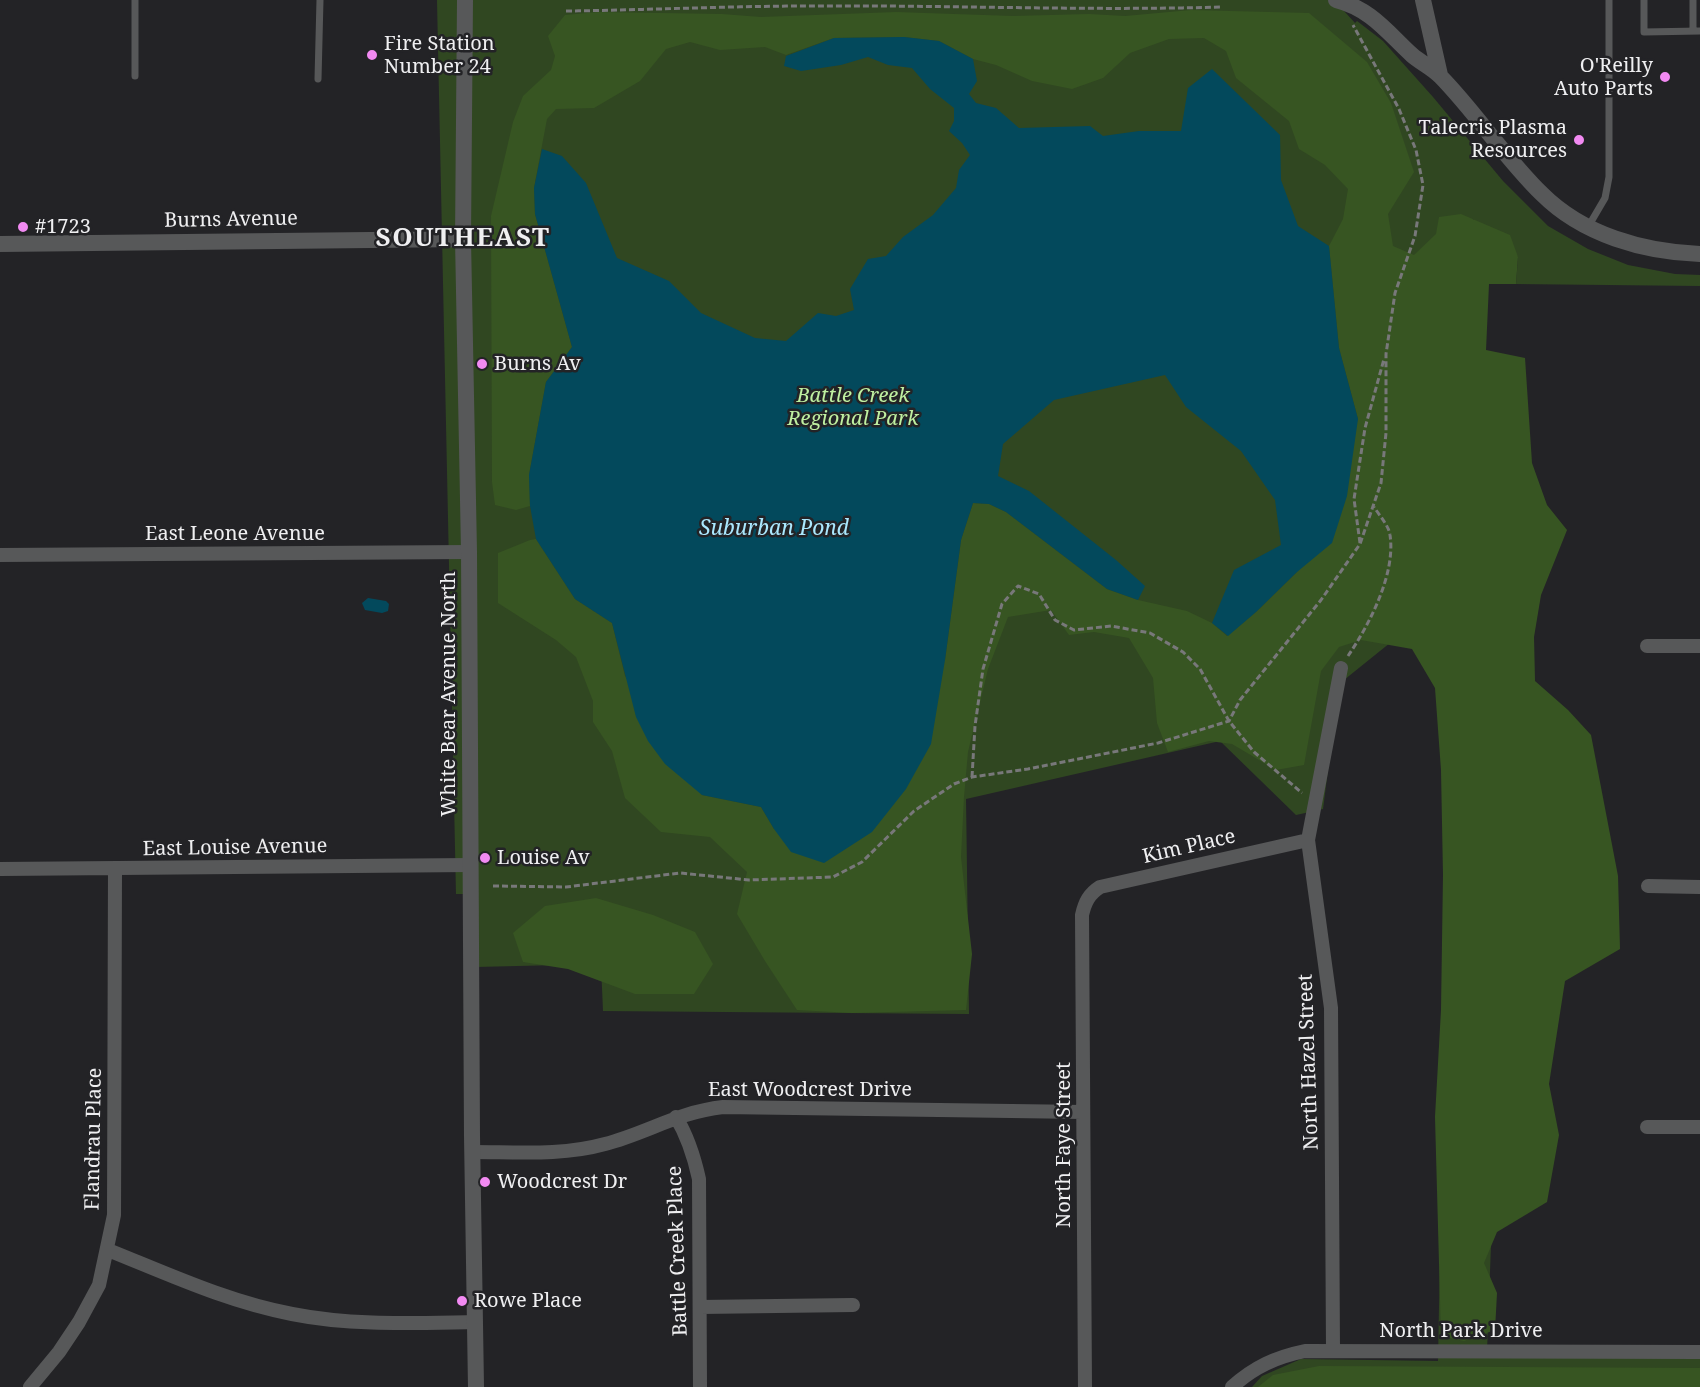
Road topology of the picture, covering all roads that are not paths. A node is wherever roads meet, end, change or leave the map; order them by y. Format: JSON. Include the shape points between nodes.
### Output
{"nodes":[{"id":1,"x":135,"y":0,"type":"edge"},
{"id":2,"x":321,"y":0,"type":"edge"},
{"id":3,"x":465,"y":0,"type":"edge"},
{"id":4,"x":1336,"y":0,"type":"edge"},
{"id":5,"x":1423,"y":0,"type":"edge"},
{"id":6,"x":1609,"y":0,"type":"edge"},
{"id":7,"x":1644,"y":0,"type":"edge"},
{"id":8,"x":1693,"y":0,"type":"edge"},
{"id":9,"x":1696,"y":31,"type":"edge"},
{"id":10,"x":1440,"y":75,"type":"junction"},
{"id":11,"x":135,"y":76,"type":"dead end"},
{"id":12,"x":318,"y":79,"type":"dead end"},
{"id":13,"x":1588,"y":227,"type":"junction"},
{"id":14,"x":463,"y":239,"type":"junction"},
{"id":15,"x":0,"y":244,"type":"edge"},
{"id":16,"x":1700,"y":254,"type":"edge"},
{"id":17,"x":469,"y":552,"type":"junction"},
{"id":18,"x":0,"y":555,"type":"edge"},
{"id":19,"x":1647,"y":646,"type":"dead end"},
{"id":20,"x":1700,"y":646,"type":"edge"},
{"id":21,"x":1341,"y":668,"type":"road end"},
{"id":22,"x":1308,"y":840,"type":"junction"},
{"id":23,"x":471,"y":865,"type":"junction"},
{"id":24,"x":115,"y":868,"type":"junction"},
{"id":25,"x":0,"y":869,"type":"edge"},
{"id":26,"x":1648,"y":886,"type":"dead end"},
{"id":27,"x":1700,"y":887,"type":"edge"},
{"id":28,"x":1085,"y":904,"type":"joint"},
{"id":29,"x":1083,"y":1112,"type":"junction"},
{"id":30,"x":676,"y":1117,"type":"junction"},
{"id":31,"x":1647,"y":1127,"type":"dead end"},
{"id":32,"x":1700,"y":1127,"type":"edge"},
{"id":33,"x":473,"y":1152,"type":"junction"},
{"id":34,"x":108,"y":1250,"type":"junction"},
{"id":35,"x":853,"y":1305,"type":"dead end"},
{"id":36,"x":700,"y":1307,"type":"junction"},
{"id":37,"x":475,"y":1322,"type":"junction"},
{"id":38,"x":1333,"y":1350,"type":"junction"},
{"id":39,"x":1700,"y":1352,"type":"edge"},
{"id":40,"x":30,"y":1387,"type":"edge"},
{"id":41,"x":476,"y":1387,"type":"edge"},
{"id":42,"x":700,"y":1387,"type":"edge"},
{"id":43,"x":1085,"y":1387,"type":"edge"},
{"id":44,"x":1232,"y":1387,"type":"edge"}],
"edges":[{"from":1,"to":11,"type":"lane"},
{"from":2,"to":12,"type":"lane"},
{"from":3,"to":14,"type":"street","name":"White Bear Avenue North"},
{"from":4,"to":10,"type":"street","via":[[1378,21],[1412,55]]},
{"from":5,"to":10,"type":"street"},
{"from":6,"to":13,"type":"lane","via":[[1609,177],[1605,198]]},
{"from":7,"to":9,"type":"lane","via":[[1644,32]]},
{"from":8,"to":9,"type":"lane"},
{"from":10,"to":13,"type":"street","via":[[1544,196]]},
{"from":13,"to":16,"type":"street","via":[[1644,247]]},
{"from":14,"to":15,"type":"street","name":"Burns Avenue"},
{"from":14,"to":17,"type":"street","name":"White Bear Avenue North"},
{"from":17,"to":18,"type":"street","name":"East Leone Avenue"},
{"from":17,"to":23,"type":"street","name":"White Bear Avenue North"},
{"from":19,"to":20,"type":"street"},
{"from":21,"to":22,"type":"street","name":"North Hazel Street"},
{"from":22,"to":28,"type":"street","name":"Kim Place","via":[[1100,887]]},
{"from":22,"to":38,"type":"street","name":"North Hazel Street","via":[[1331,1008]]},
{"from":23,"to":24,"type":"street","name":"East Louise Avenue"},
{"from":23,"to":33,"type":"street","name":"White Bear Avenue North"},
{"from":24,"to":25,"type":"street","name":"East Louise Avenue"},
{"from":24,"to":34,"type":"street","name":"Flandrau Place","via":[[114,1215]]},
{"from":26,"to":27,"type":"street"},
{"from":28,"to":29,"type":"street","name":"North Faye Street"},
{"from":29,"to":30,"type":"street","name":"East Woodcrest Drive","via":[[723,1107]]},
{"from":29,"to":43,"type":"street","name":"North Faye Street"},
{"from":30,"to":33,"type":"street","name":"East Woodcrest Drive","via":[[584,1150]]},
{"from":30,"to":36,"type":"street","name":"Battle Creek Place","via":[[694,1155],[699,1179]]},
{"from":31,"to":32,"type":"street"},
{"from":33,"to":37,"type":"street","name":"White Bear Avenue North"},
{"from":34,"to":37,"type":"street","via":[[246,1304],[293,1314],[334,1320]]},
{"from":34,"to":40,"type":"street","name":"Flandrau Place","via":[[99,1285],[79,1322]]},
{"from":35,"to":36,"type":"street"},
{"from":36,"to":42,"type":"street","name":"Battle Creek Place"},
{"from":37,"to":41,"type":"street","name":"White Bear Avenue North"},
{"from":38,"to":39,"type":"street","name":"North Park Drive"},
{"from":38,"to":44,"type":"street","name":"North Park Drive","via":[[1285,1355],[1262,1364]]}]}
